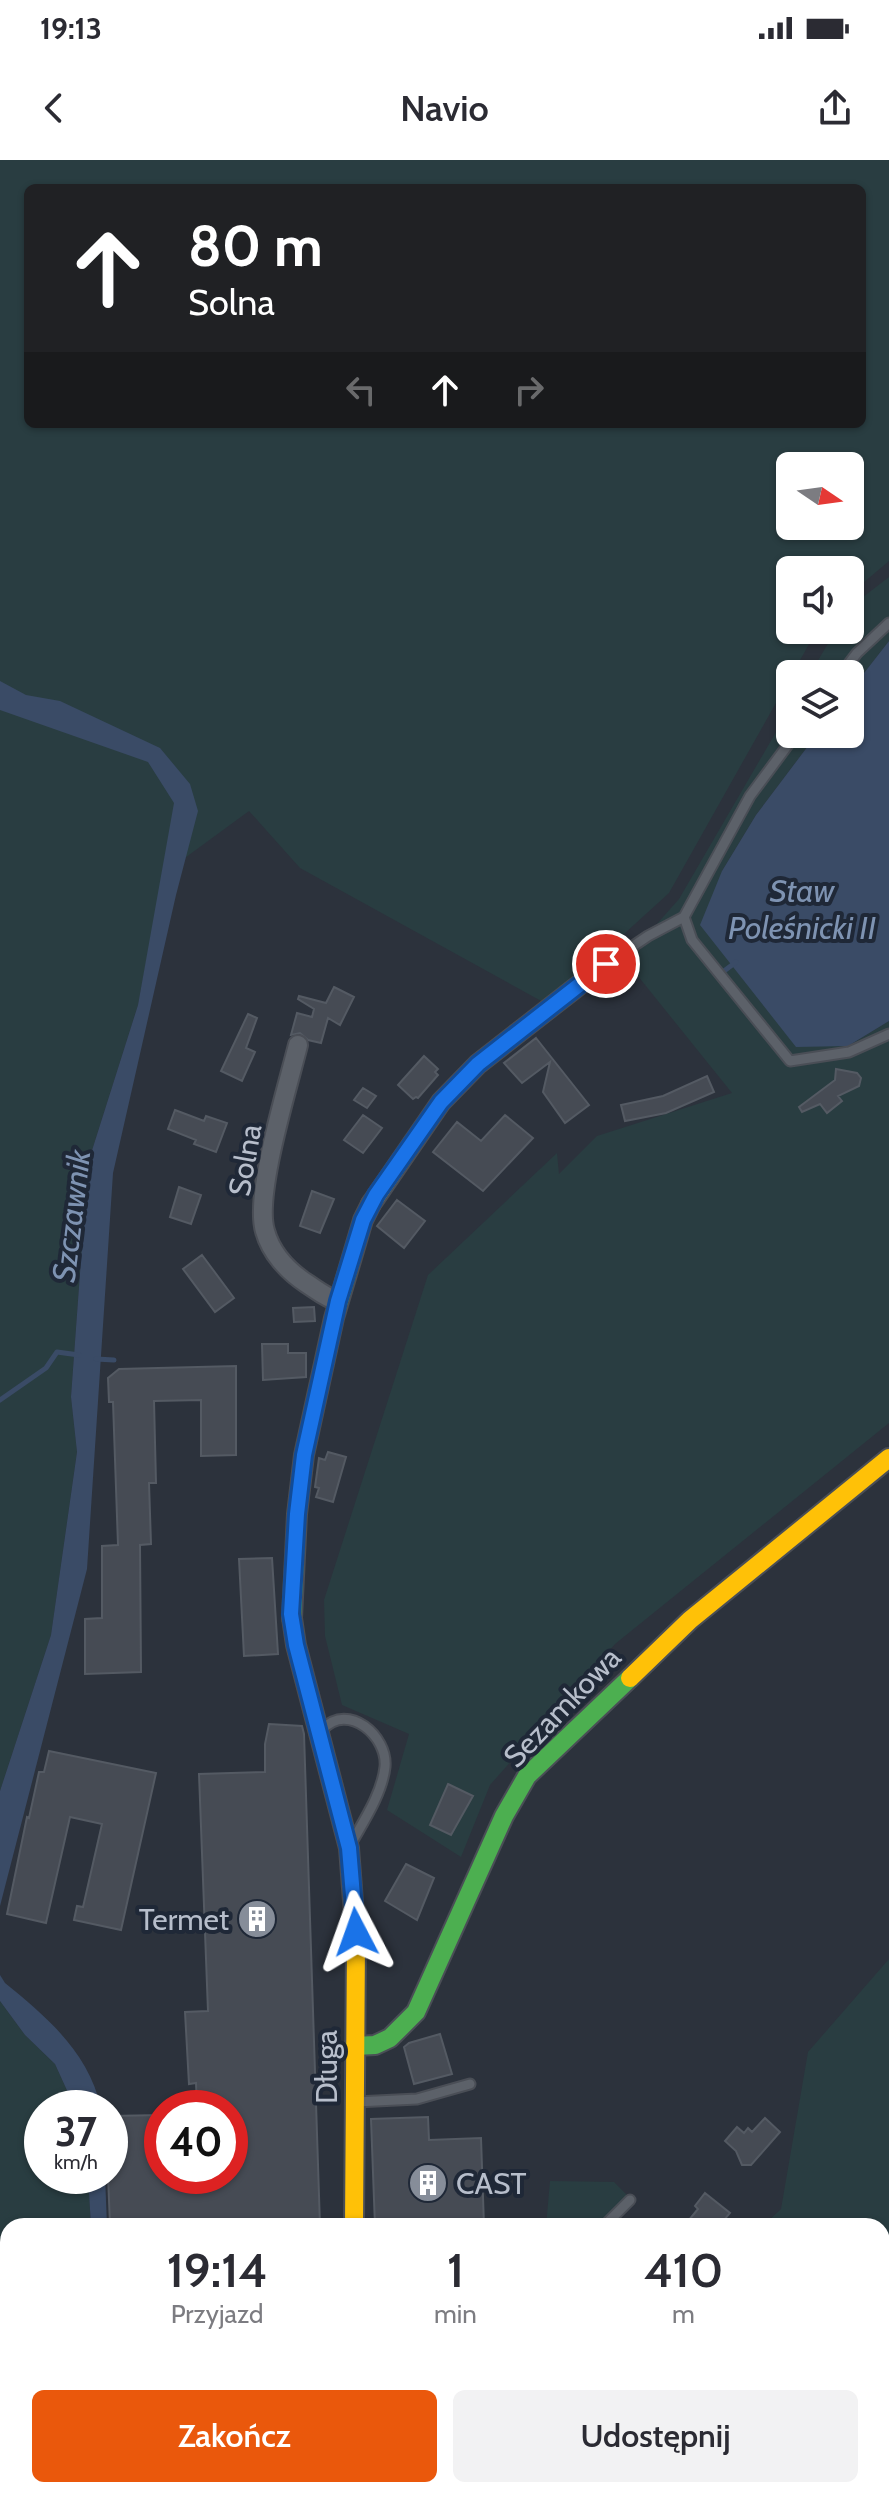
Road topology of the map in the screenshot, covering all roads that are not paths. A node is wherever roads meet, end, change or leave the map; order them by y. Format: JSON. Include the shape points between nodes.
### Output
{"nodes":[{"id":1,"x":889,"y":623,"type":"edge"},
{"id":2,"x":852,"y":660,"type":"edge"},
{"id":3,"x":786,"y":748,"type":"edge"},
{"id":4,"x":684,"y":917,"type":"junction"},
{"id":5,"x":606,"y":964,"type":"joint"},
{"id":6,"x":889,"y":1034,"type":"edge"},
{"id":7,"x":298,"y":1045,"type":"dead end"},
{"id":8,"x":338,"y":1301,"type":"junction"},
{"id":9,"x":889,"y":1458,"type":"edge"},
{"id":10,"x":318,"y":1724,"type":"junction"},
{"id":11,"x":349,"y":1848,"type":"junction"},
{"id":12,"x":355,"y":2046,"type":"junction"},
{"id":13,"x":470,"y":2084,"type":"dead end"},
{"id":14,"x":354,"y":2102,"type":"junction"},
{"id":15,"x":630,"y":2200,"type":"dead end"},
{"id":16,"x":354,"y":2218,"type":"edge"},
{"id":17,"x":612,"y":2218,"type":"edge"}],
"edges":[{"from":1,"to":2,"type":"lane"},
{"from":3,"to":4,"type":"lane","via":[[750,796]]},
{"from":4,"to":5,"type":"lane"},
{"from":4,"to":6,"type":"lane","via":[[692,940],[790,1061],[849,1052]]},
{"from":5,"to":8,"type":"street","via":[[478,1064],[441,1102],[363,1220]]},
{"from":7,"to":8,"type":"street","name":"Solna","via":[[262,1202],[265,1231],[293,1274]]},
{"from":8,"to":10,"type":"street","via":[[304,1455],[291,1614]]},
{"from":9,"to":12,"type":"street","name":"Sezamkowa","via":[[690,1620],[527,1776],[416,2012],[399,2033],[375,2046]]},
{"from":10,"to":11,"type":"street","name":"Długa"},
{"from":10,"to":11,"type":"lane","via":[[339,1718],[366,1727],[386,1762]]},
{"from":11,"to":12,"type":"street","name":"Długa"},
{"from":12,"to":14,"type":"street","name":"Długa"},
{"from":13,"to":14,"type":"lane","via":[[417,2099]]},
{"from":14,"to":16,"type":"street","name":"Długa"},
{"from":15,"to":17,"type":"lane"}]}
